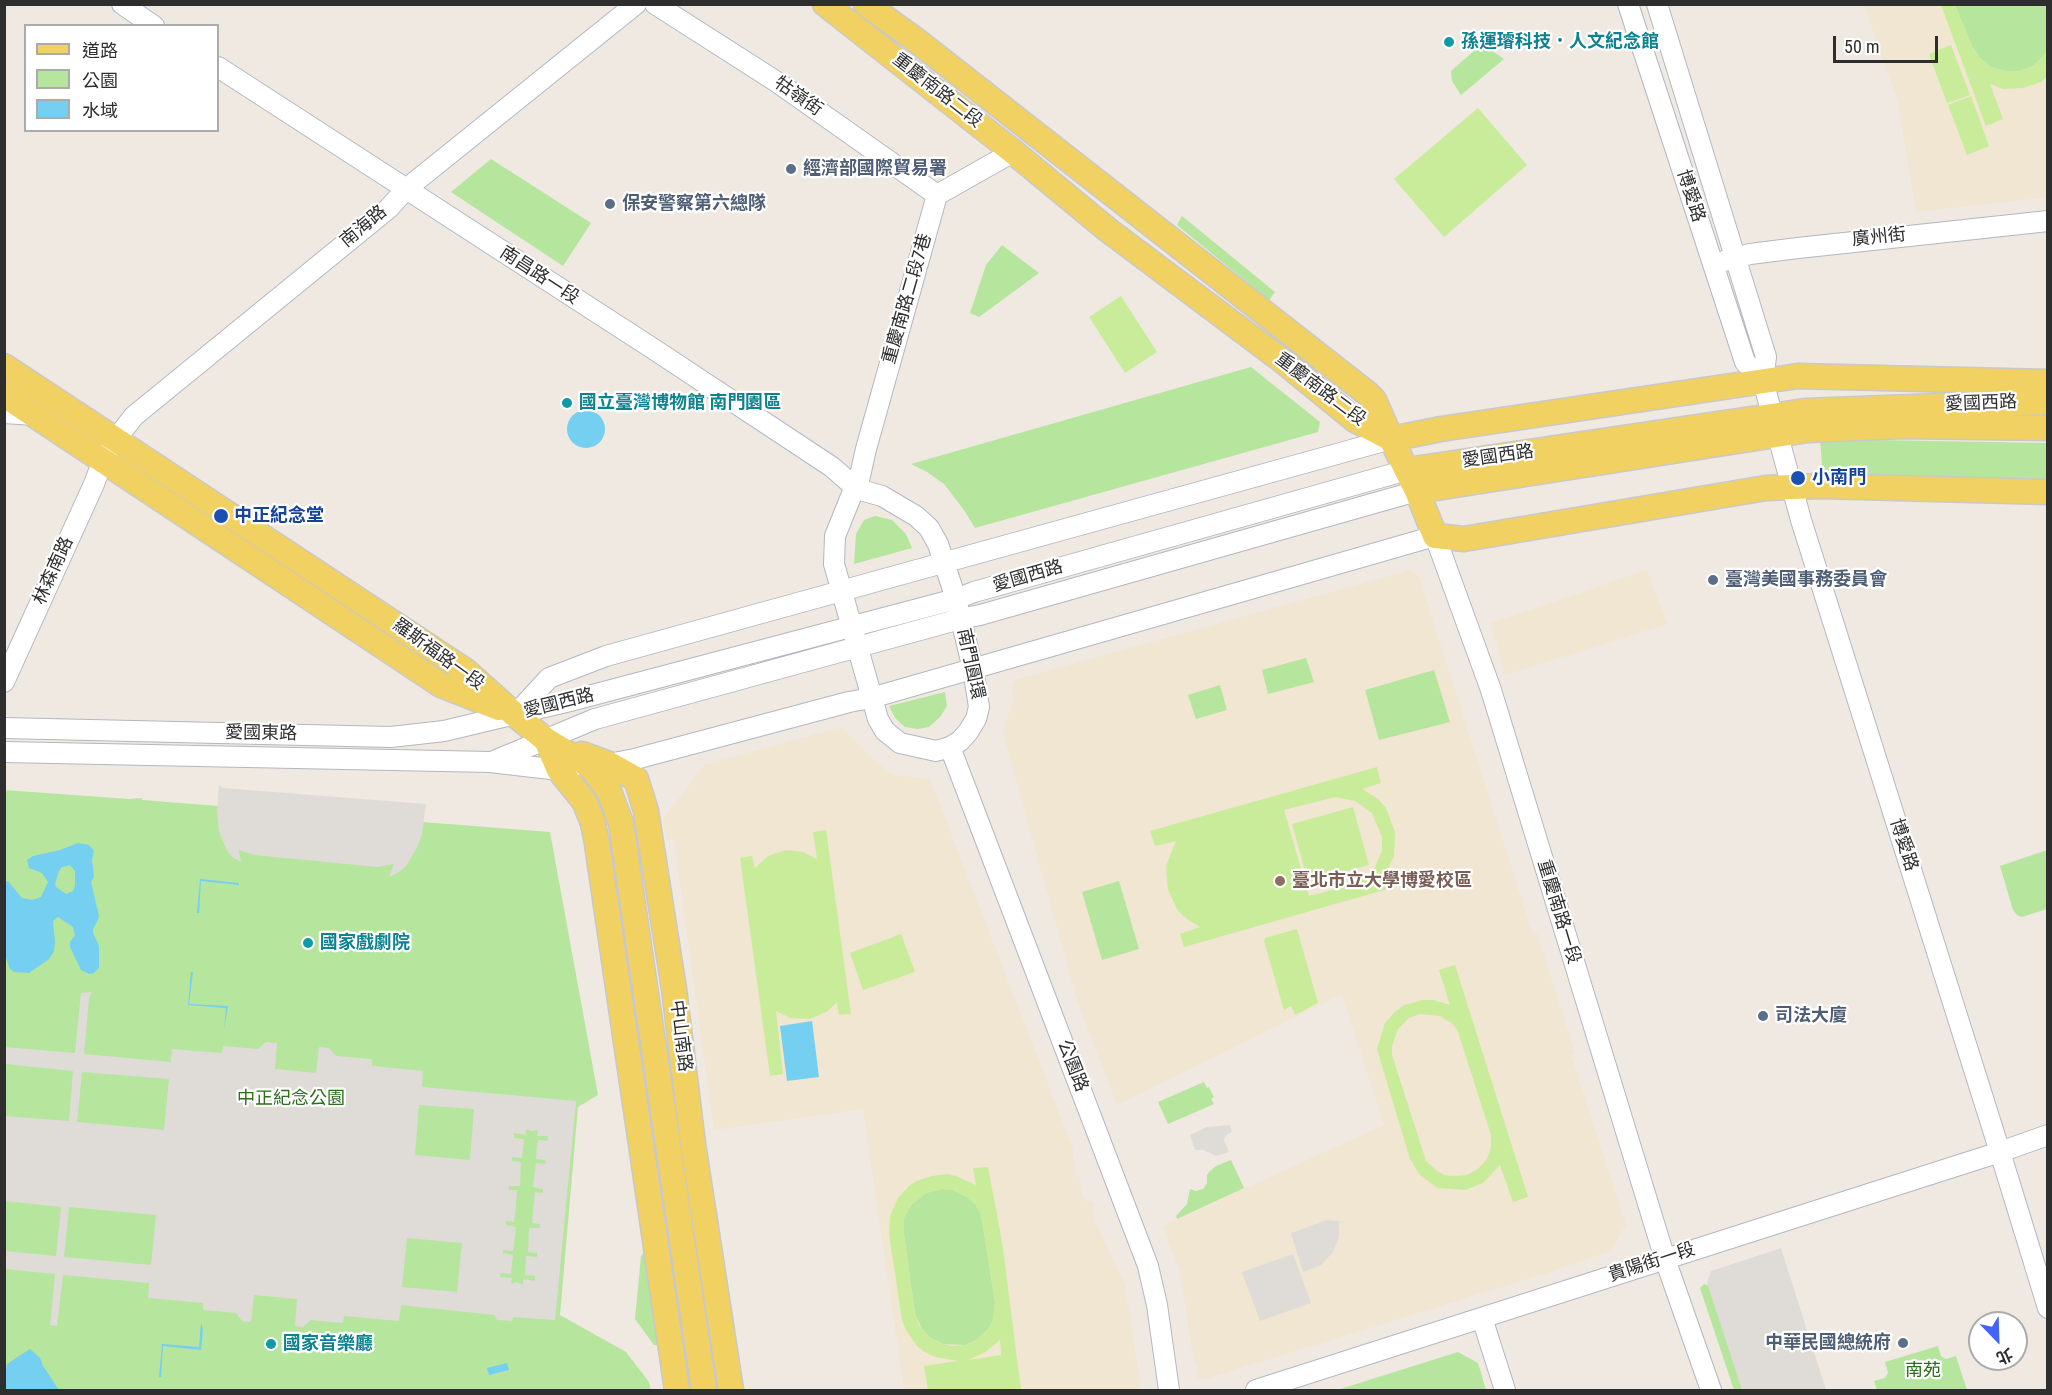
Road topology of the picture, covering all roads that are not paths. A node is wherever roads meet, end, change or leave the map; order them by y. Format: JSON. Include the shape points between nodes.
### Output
{"nodes":[{"id":1,"x":122,"y":4,"type":"edge"},
{"id":2,"x":636,"y":4,"type":"edge"},
{"id":3,"x":655,"y":4,"type":"edge"},
{"id":4,"x":825,"y":4,"type":"edge"},
{"id":5,"x":866,"y":4,"type":"edge"},
{"id":6,"x":1628,"y":4,"type":"edge"},
{"id":7,"x":1657,"y":4,"type":"edge"},
{"id":8,"x":151,"y":24,"type":"edge"},
{"id":9,"x":219,"y":68,"type":"edge"},
{"id":10,"x":1011,"y":150,"type":"junction"},
{"id":11,"x":406,"y":189,"type":"junction"},
{"id":12,"x":937,"y":195,"type":"junction"},
{"id":13,"x":2048,"y":221,"type":"edge"},
{"id":14,"x":1735,"y":258,"type":"junction"},
{"id":15,"x":1712,"y":264,"type":"junction"},
{"id":16,"x":4,"y":366,"type":"edge"},
{"id":17,"x":1762,"y":381,"type":"junction"},
{"id":18,"x":2048,"y":382,"type":"edge"},
{"id":19,"x":4,"y":395,"type":"edge"},
{"id":20,"x":2048,"y":402,"type":"edge"},
{"id":21,"x":4,"y":413,"type":"edge"},
{"id":22,"x":35,"y":415,"type":"junction"},
{"id":23,"x":1775,"y":425,"type":"junction"},
{"id":24,"x":2048,"y":428,"type":"edge"},
{"id":25,"x":116,"y":439,"type":"junction"},
{"id":26,"x":1391,"y":439,"type":"junction"},
{"id":27,"x":103,"y":460,"type":"junction"},
{"id":28,"x":1412,"y":480,"type":"junction"},
{"id":29,"x":1793,"y":488,"type":"junction"},
{"id":30,"x":857,"y":489,"type":"junction"},
{"id":31,"x":2048,"y":492,"type":"edge"},
{"id":32,"x":1435,"y":536,"type":"junction"},
{"id":33,"x":944,"y":564,"type":"junction"},
{"id":34,"x":841,"y":591,"type":"junction"},
{"id":35,"x":958,"y":609,"type":"junction"},
{"id":36,"x":852,"y":627,"type":"junction"},
{"id":37,"x":858,"y":646,"type":"junction"},
{"id":38,"x":973,"y":669,"type":"junction"},
{"id":39,"x":4,"y":682,"type":"edge"},
{"id":40,"x":871,"y":698,"type":"junction"},
{"id":41,"x":515,"y":715,"type":"junction"},
{"id":42,"x":4,"y":728,"type":"edge"},
{"id":43,"x":546,"y":740,"type":"junction"},
{"id":44,"x":950,"y":747,"type":"junction"},
{"id":45,"x":4,"y":752,"type":"edge"},
{"id":46,"x":490,"y":762,"type":"junction"},
{"id":47,"x":600,"y":766,"type":"junction"},
{"id":48,"x":559,"y":770,"type":"junction"},
{"id":49,"x":2048,"y":1135,"type":"edge"},
{"id":50,"x":2001,"y":1152,"type":"junction"},
{"id":51,"x":1665,"y":1259,"type":"junction"},
{"id":52,"x":2048,"y":1308,"type":"edge"},
{"id":53,"x":1482,"y":1318,"type":"junction"},
{"id":54,"x":676,"y":1390,"type":"edge"},
{"id":55,"x":704,"y":1390,"type":"edge"},
{"id":56,"x":731,"y":1390,"type":"edge"},
{"id":57,"x":1169,"y":1390,"type":"edge"},
{"id":58,"x":1256,"y":1390,"type":"edge"},
{"id":59,"x":1505,"y":1390,"type":"edge"},
{"id":60,"x":1711,"y":1390,"type":"edge"}],
"edges":[{"from":1,"to":8,"type":"street"},
{"from":2,"to":11,"type":"street","name":"南海路"},
{"from":3,"to":12,"type":"street","name":"牯嶺街","via":[[777,82]]},
{"from":4,"to":10,"type":"main road","name":"重慶南路二段"},
{"from":5,"to":26,"type":"main road","name":"重慶南路二段","via":[[1368,394]]},
{"from":6,"to":15,"type":"street","name":"博愛路"},
{"from":7,"to":14,"type":"street","name":"博愛路"},
{"from":9,"to":11,"type":"street","name":"南昌路一段"},
{"from":10,"to":12,"type":"street"},
{"from":10,"to":26,"type":"main road","name":"重慶南路二段","via":[[1108,230],[1355,420]]},
{"from":11,"to":25,"type":"street","name":"南海路","via":[[389,208],[134,416]]},
{"from":11,"to":30,"type":"street","name":"南昌路一段","via":[[813,454]]},
{"from":12,"to":30,"type":"street","name":"重慶南路二段7巷"},
{"from":13,"to":14,"type":"street","name":"廣州街"},
{"from":14,"to":15,"type":"street","name":"廣州街"},
{"from":14,"to":17,"type":"street","name":"博愛路","via":[[1766,357]]},
{"from":15,"to":17,"type":"street","name":"博愛路","via":[[1744,362]]},
{"from":16,"to":25,"type":"main road","name":"羅斯福路一段"},
{"from":17,"to":18,"type":"main road","name":"愛國西路","via":[[1797,376]]},
{"from":17,"to":23,"type":"street","name":"博愛路"},
{"from":17,"to":26,"type":"main road","name":"愛國西路"},
{"from":19,"to":22,"type":"main road","name":"羅斯福路一段"},
{"from":20,"to":23,"type":"main road","name":"愛國西路","via":[[1804,411]]},
{"from":21,"to":22,"type":"street"},
{"from":22,"to":27,"type":"main road","name":"羅斯福路一段"},
{"from":23,"to":24,"type":"main road","name":"愛國西路","via":[[1808,430],[1902,426]]},
{"from":23,"to":28,"type":"main road","name":"愛國西路"},
{"from":23,"to":29,"type":"street","name":"博愛路"},
{"from":25,"to":27,"type":"street","name":"南海路"},
{"from":25,"to":41,"type":"main road","name":"羅斯福路一段","via":[[466,671]]},
{"from":26,"to":28,"type":"main road","name":"重慶南路一段"},
{"from":26,"to":33,"type":"street","name":"愛國西路"},
{"from":27,"to":39,"type":"street","name":"林森南路"},
{"from":27,"to":41,"type":"main road","name":"羅斯福路一段","via":[[441,685]]},
{"from":28,"to":32,"type":"main road","name":"重慶南路一段"},
{"from":28,"to":35,"type":"street","name":"愛國西路","via":[[980,615]]},
{"from":29,"to":31,"type":"main road"},
{"from":29,"to":32,"type":"main road","via":[[1766,488],[1464,539]]},
{"from":29,"to":50,"type":"street","name":"博愛路"},
{"from":30,"to":33,"type":"street","name":"南門圓環","via":[[882,496],[916,516],[929,528]]},
{"from":30,"to":34,"type":"street","via":[[836,536],[834,564]]},
{"from":32,"to":38,"type":"street"},
{"from":32,"to":51,"type":"street","name":"重慶南路一段","via":[[1491,690]]},
{"from":33,"to":34,"type":"street","name":"愛國西路"},
{"from":33,"to":35,"type":"street","name":"南門圓環"},
{"from":34,"to":36,"type":"street"},
{"from":34,"to":41,"type":"street","name":"愛國西路","via":[[606,656],[549,678]]},
{"from":35,"to":36,"type":"street","name":"愛國西路"},
{"from":35,"to":37,"type":"street","name":"愛國西路"},
{"from":35,"to":38,"type":"street","name":"南門圓環"},
{"from":36,"to":37,"type":"street"},
{"from":36,"to":41,"type":"street","name":"愛國西路"},
{"from":37,"to":40,"type":"street"},
{"from":37,"to":43,"type":"street","name":"愛國西路","via":[[595,719]]},
{"from":38,"to":40,"type":"street"},
{"from":38,"to":44,"type":"street","name":"南門圓環","via":[[978,688],[976,719],[960,741]]},
{"from":40,"to":44,"type":"street","via":[[885,731],[900,743],[936,751]]},
{"from":40,"to":47,"type":"street"},
{"from":41,"to":42,"type":"street","name":"愛國東路","via":[[444,731],[391,737]]},
{"from":41,"to":43,"type":"main road","name":"中山南路"},
{"from":43,"to":46,"type":"street","name":"愛國東路"},
{"from":43,"to":47,"type":"main road","name":"中山南路"},
{"from":43,"to":48,"type":"main road","name":"中山南路"},
{"from":44,"to":57,"type":"street","name":"公園路","via":[[1148,1266],[1158,1305]]},
{"from":45,"to":46,"type":"street","name":"愛國東路"},
{"from":46,"to":48,"type":"street","name":"愛國東路"},
{"from":47,"to":48,"type":"street","name":"愛國東路"},
{"from":47,"to":55,"type":"main road","name":"中山南路","via":[[621,823]]},
{"from":47,"to":56,"type":"main road","name":"中山南路","via":[[636,779],[646,811]]},
{"from":48,"to":54,"type":"main road","name":"中山南路","via":[[584,801],[597,844]]},
{"from":49,"to":50,"type":"street","name":"貴陽街一段"},
{"from":50,"to":51,"type":"street","name":"貴陽街一段"},
{"from":50,"to":52,"type":"street","name":"博愛路"},
{"from":51,"to":53,"type":"street","name":"貴陽街一段"},
{"from":51,"to":60,"type":"street","name":"重慶南路一段"},
{"from":53,"to":58,"type":"street","name":"貴陽街一段"},
{"from":53,"to":59,"type":"street"}]}
